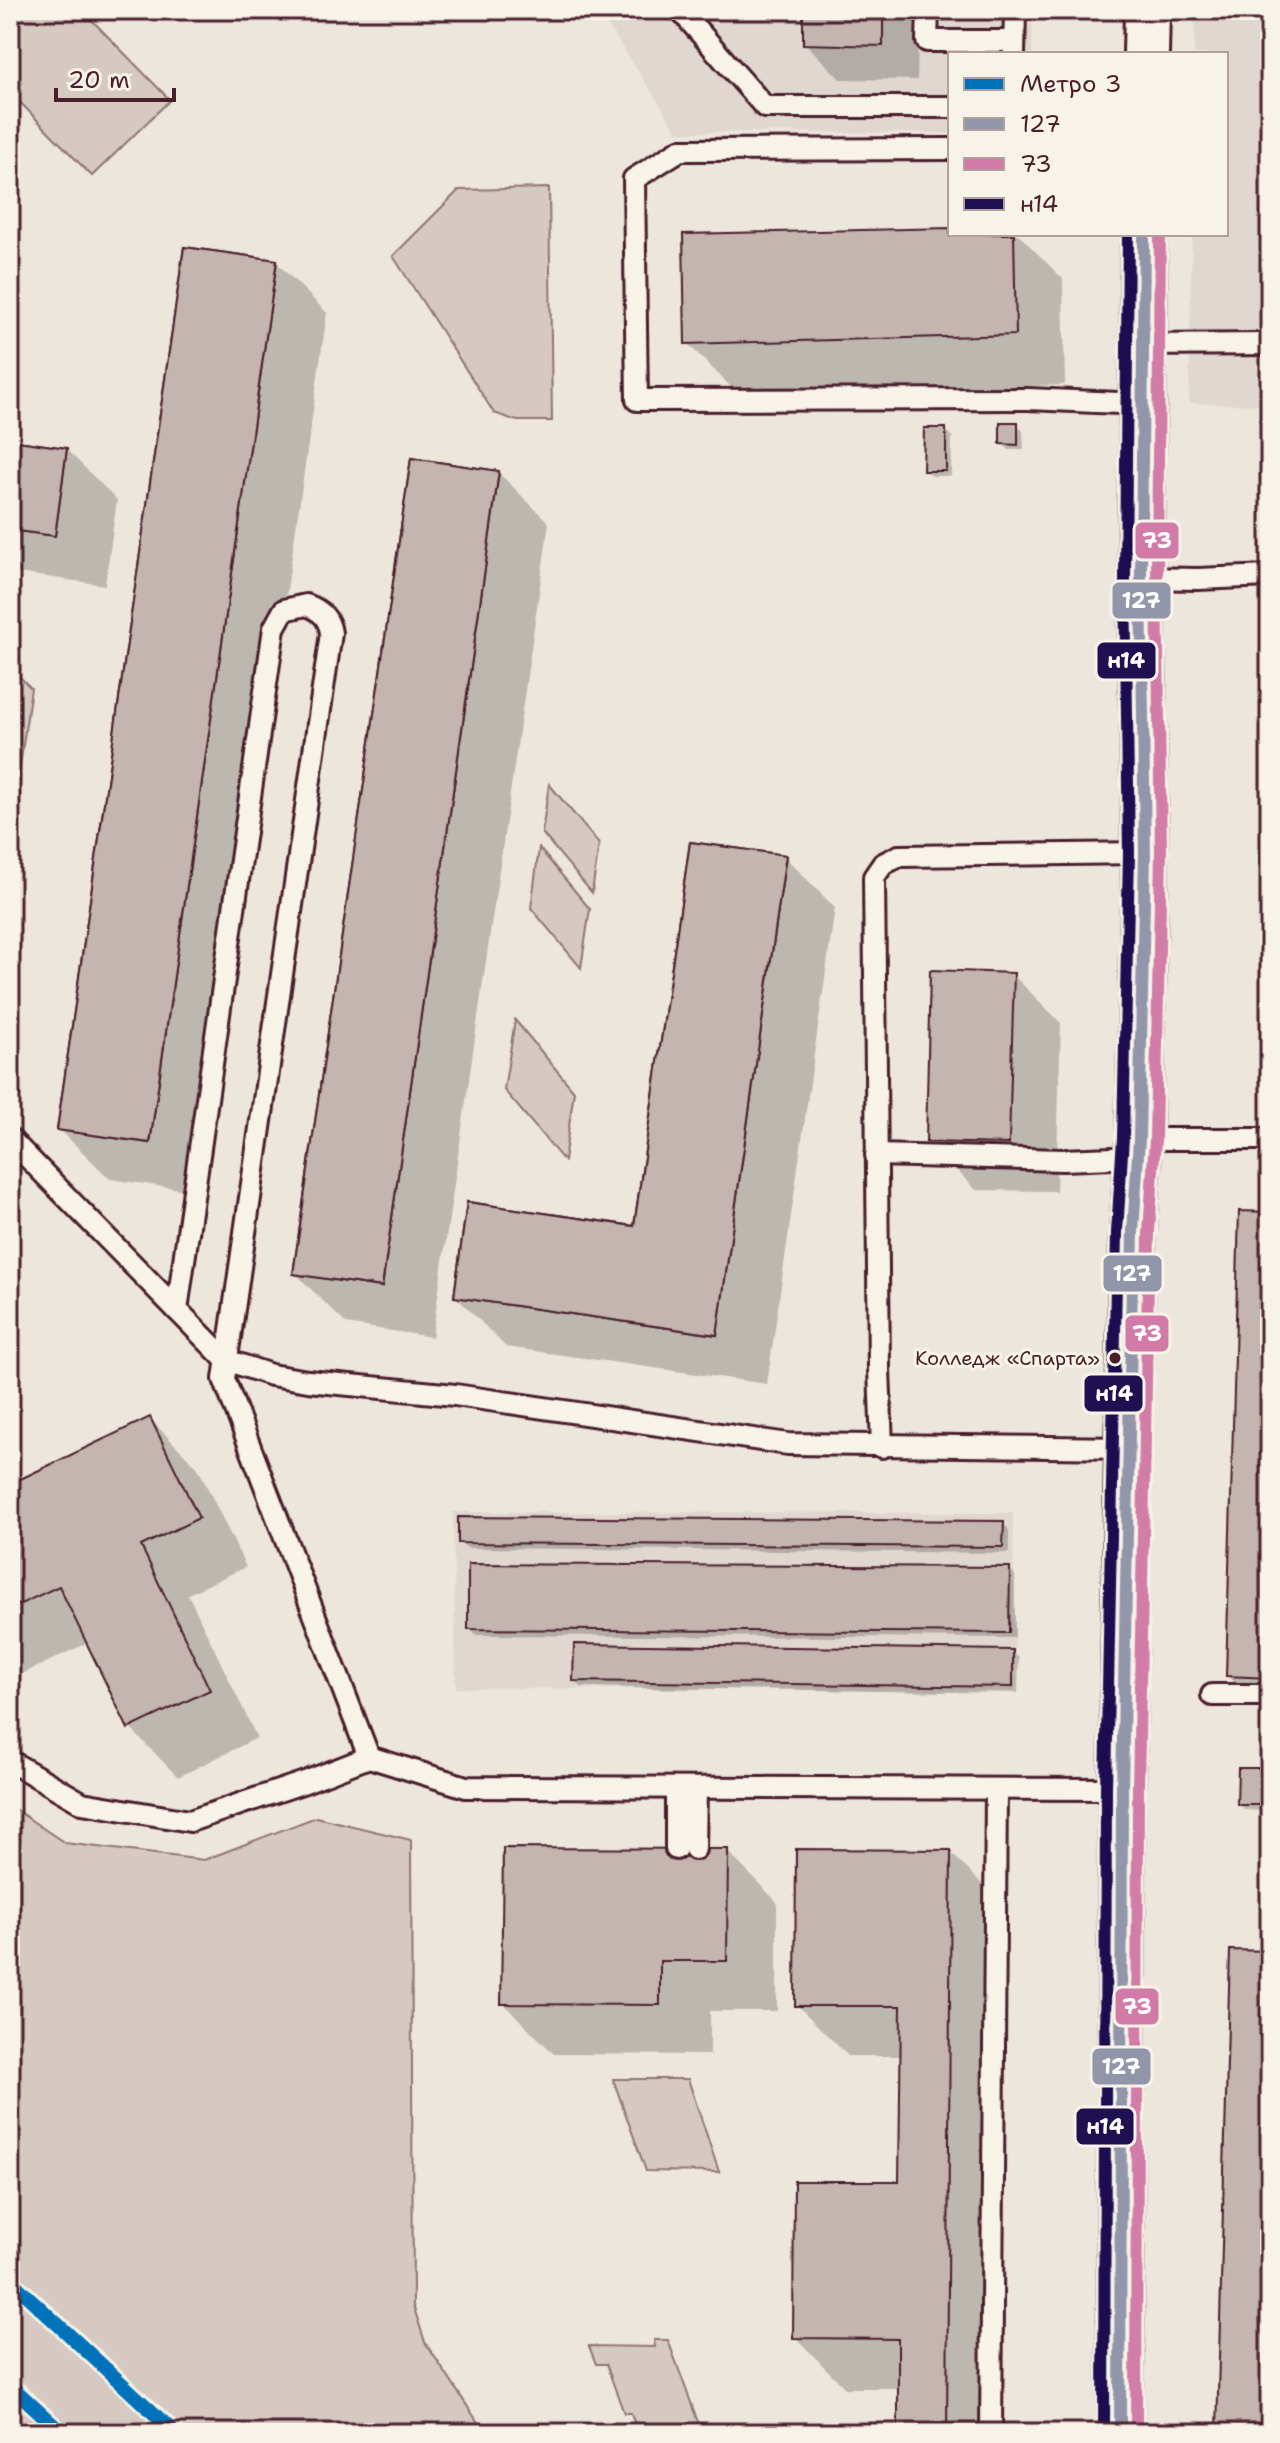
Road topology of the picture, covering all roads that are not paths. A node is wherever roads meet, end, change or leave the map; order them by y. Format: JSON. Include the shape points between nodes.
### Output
{"nodes":[{"id":1,"x":680,"y":10,"type":"edge"},
{"id":2,"x":928,"y":10,"type":"edge"},
{"id":3,"x":1015,"y":10,"type":"edge"},
{"id":4,"x":1147,"y":10,"type":"edge"},
{"id":5,"x":1014,"y":47,"type":"edge"},
{"id":6,"x":1146,"y":52,"type":"edge"},
{"id":7,"x":948,"y":107,"type":"edge"},
{"id":8,"x":948,"y":149,"type":"edge"},
{"id":9,"x":1144,"y":236,"type":"edge"},
{"id":10,"x":1270,"y":344,"type":"edge"},
{"id":11,"x":1141,"y":345,"type":"junction"},
{"id":12,"x":1142,"y":404,"type":"junction"},
{"id":13,"x":1270,"y":576,"type":"edge"},
{"id":14,"x":1141,"y":578,"type":"junction"},
{"id":15,"x":1145,"y":853,"type":"junction"},
{"id":16,"x":10,"y":1139,"type":"edge"},
{"id":17,"x":1270,"y":1139,"type":"edge"},
{"id":18,"x":1139,"y":1148,"type":"junction"},
{"id":19,"x":876,"y":1155,"type":"junction"},
{"id":20,"x":177,"y":1310,"type":"junction"},
{"id":21,"x":226,"y":1360,"type":"junction"},
{"id":22,"x":882,"y":1447,"type":"junction"},
{"id":23,"x":1128,"y":1448,"type":"junction"},
{"id":24,"x":1212,"y":1695,"type":"dead end"},
{"id":25,"x":1270,"y":1695,"type":"edge"},
{"id":26,"x":369,"y":1757,"type":"junction"},
{"id":27,"x":10,"y":1761,"type":"edge"},
{"id":28,"x":686,"y":1788,"type":"junction"},
{"id":29,"x":1122,"y":1789,"type":"junction"},
{"id":30,"x":996,"y":1790,"type":"junction"},
{"id":31,"x":686,"y":1849,"type":"dead end"},
{"id":32,"x":991,"y":2433,"type":"edge"},
{"id":33,"x":1120,"y":2433,"type":"edge"}],
"edges":[{"from":1,"to":7,"type":"lane","via":[[765,107]]},
{"from":2,"to":5,"type":"lane","via":[[927,41]]},
{"from":3,"to":5,"type":"lane"},
{"from":4,"to":6,"type":"street"},
{"from":8,"to":12,"type":"lane","via":[[680,150],[634,179],[637,400],[1028,399]]},
{"from":9,"to":11,"type":"street"},
{"from":10,"to":11,"type":"lane"},
{"from":11,"to":12,"type":"street"},
{"from":12,"to":14,"type":"street"},
{"from":13,"to":14,"type":"lane"},
{"from":14,"to":15,"type":"street"},
{"from":15,"to":18,"type":"street"},
{"from":15,"to":19,"type":"lane","via":[[899,856],[883,864],[872,884]]},
{"from":16,"to":20,"type":"lane"},
{"from":17,"to":18,"type":"lane"},
{"from":18,"to":19,"type":"lane","via":[[1063,1160]]},
{"from":18,"to":23,"type":"street"},
{"from":19,"to":22,"type":"lane"},
{"from":20,"to":21,"type":"lane"},
{"from":20,"to":21,"type":"lane","via":[[274,628],[284,610],[306,605],[323,614],[331,633]]},
{"from":21,"to":22,"type":"lane","via":[[308,1381],[455,1395],[788,1444]]},
{"from":21,"to":26,"type":"lane","via":[[226,1388]]},
{"from":22,"to":23,"type":"lane"},
{"from":23,"to":29,"type":"street"},
{"from":24,"to":25,"type":"lane"},
{"from":26,"to":27,"type":"lane","via":[[190,1821],[82,1803]]},
{"from":26,"to":28,"type":"lane","via":[[466,1787]]},
{"from":28,"to":30,"type":"lane"},
{"from":28,"to":31,"type":"lane"},
{"from":29,"to":30,"type":"lane"},
{"from":29,"to":33,"type":"street"},
{"from":30,"to":32,"type":"lane"}]}
